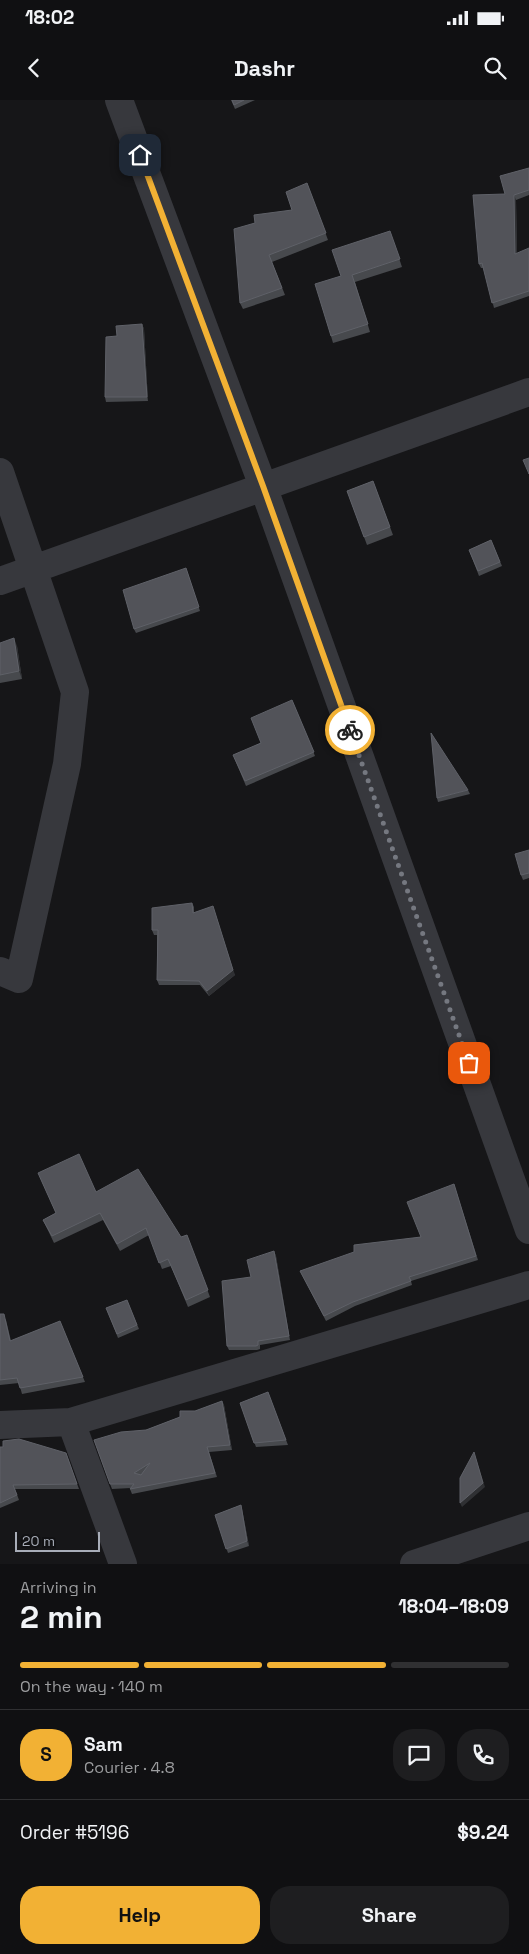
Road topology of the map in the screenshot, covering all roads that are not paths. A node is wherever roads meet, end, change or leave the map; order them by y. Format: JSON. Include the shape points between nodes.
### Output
{"nodes":[{"id":1,"x":119,"y":100,"type":"edge"},
{"id":2,"x":529,"y":392,"type":"edge"},
{"id":3,"x":0,"y":472,"type":"edge"},
{"id":4,"x":263,"y":486,"type":"junction"},
{"id":5,"x":34,"y":569,"type":"junction"},
{"id":6,"x":0,"y":581,"type":"edge"},
{"id":7,"x":0,"y":971,"type":"edge"},
{"id":8,"x":529,"y":1230,"type":"edge"},
{"id":9,"x":529,"y":1285,"type":"edge"},
{"id":10,"x":71,"y":1422,"type":"junction"},
{"id":11,"x":0,"y":1425,"type":"edge"},
{"id":12,"x":529,"y":1526,"type":"edge"},
{"id":13,"x":123,"y":1564,"type":"edge"},
{"id":14,"x":414,"y":1564,"type":"edge"}],
"edges":[{"from":1,"to":4,"type":"street"},
{"from":2,"to":4,"type":"street"},
{"from":3,"to":5,"type":"street"},
{"from":4,"to":5,"type":"street"},
{"from":4,"to":8,"type":"street"},
{"from":5,"to":6,"type":"street"},
{"from":5,"to":7,"type":"street","via":[[75,692],[67,764],[19,979]]},
{"from":9,"to":10,"type":"street"},
{"from":10,"to":11,"type":"street"},
{"from":10,"to":13,"type":"street"},
{"from":12,"to":14,"type":"street"}]}
